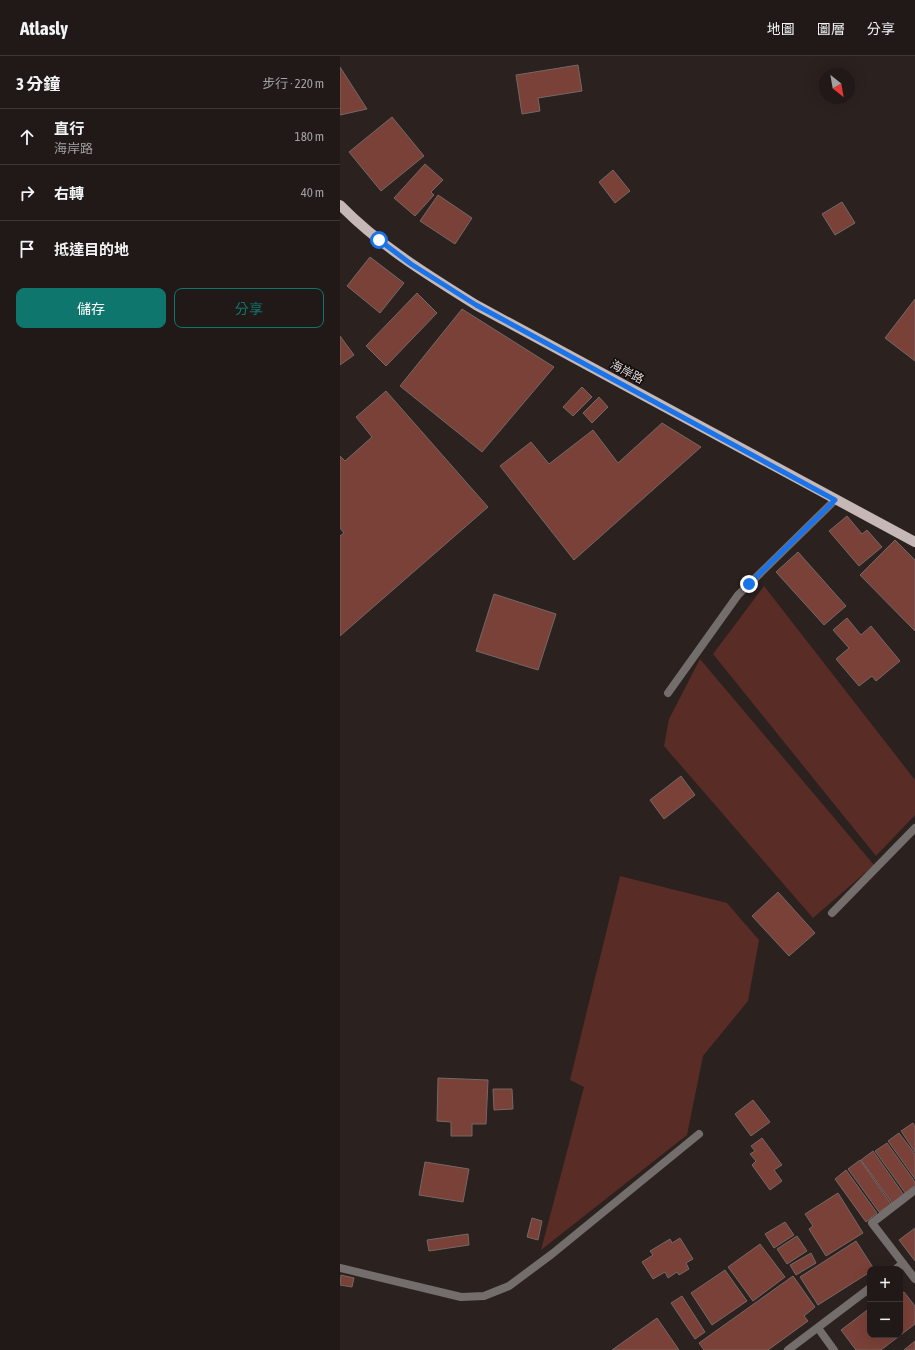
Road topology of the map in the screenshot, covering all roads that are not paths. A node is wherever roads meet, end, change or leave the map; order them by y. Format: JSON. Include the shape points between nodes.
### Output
{"nodes":[{"id":1,"x":340,"y":205,"type":"edge"},
{"id":2,"x":835,"y":500,"type":"junction"},
{"id":3,"x":915,"y":542,"type":"edge"},
{"id":4,"x":668,"y":693,"type":"dead end"},
{"id":5,"x":915,"y":828,"type":"edge"},
{"id":6,"x":832,"y":913,"type":"dead end"},
{"id":7,"x":699,"y":1134,"type":"dead end"},
{"id":8,"x":915,"y":1190,"type":"edge"},
{"id":9,"x":903,"y":1264,"type":"junction"},
{"id":10,"x":900,"y":1266,"type":"edge"},
{"id":11,"x":340,"y":1268,"type":"edge"},
{"id":12,"x":915,"y":1279,"type":"edge"},
{"id":13,"x":867,"y":1290,"type":"edge"},
{"id":14,"x":818,"y":1328,"type":"junction"},
{"id":15,"x":788,"y":1350,"type":"edge"},
{"id":16,"x":834,"y":1350,"type":"edge"}],
"edges":[{"from":1,"to":2,"type":"main road","name":"海岸路","via":[[357,223],[411,264],[476,305]]},
{"from":2,"to":3,"type":"main road","name":"海岸路"},
{"from":2,"to":4,"type":"street","via":[[738,595]]},
{"from":5,"to":6,"type":"street"},
{"from":7,"to":11,"type":"street","via":[[552,1254],[509,1286],[484,1296],[461,1297]]},
{"from":8,"to":9,"type":"street","via":[[872,1223]]},
{"from":9,"to":10,"type":"street"},
{"from":9,"to":12,"type":"street"},
{"from":13,"to":14,"type":"street"},
{"from":14,"to":15,"type":"street"},
{"from":14,"to":16,"type":"street"}]}
